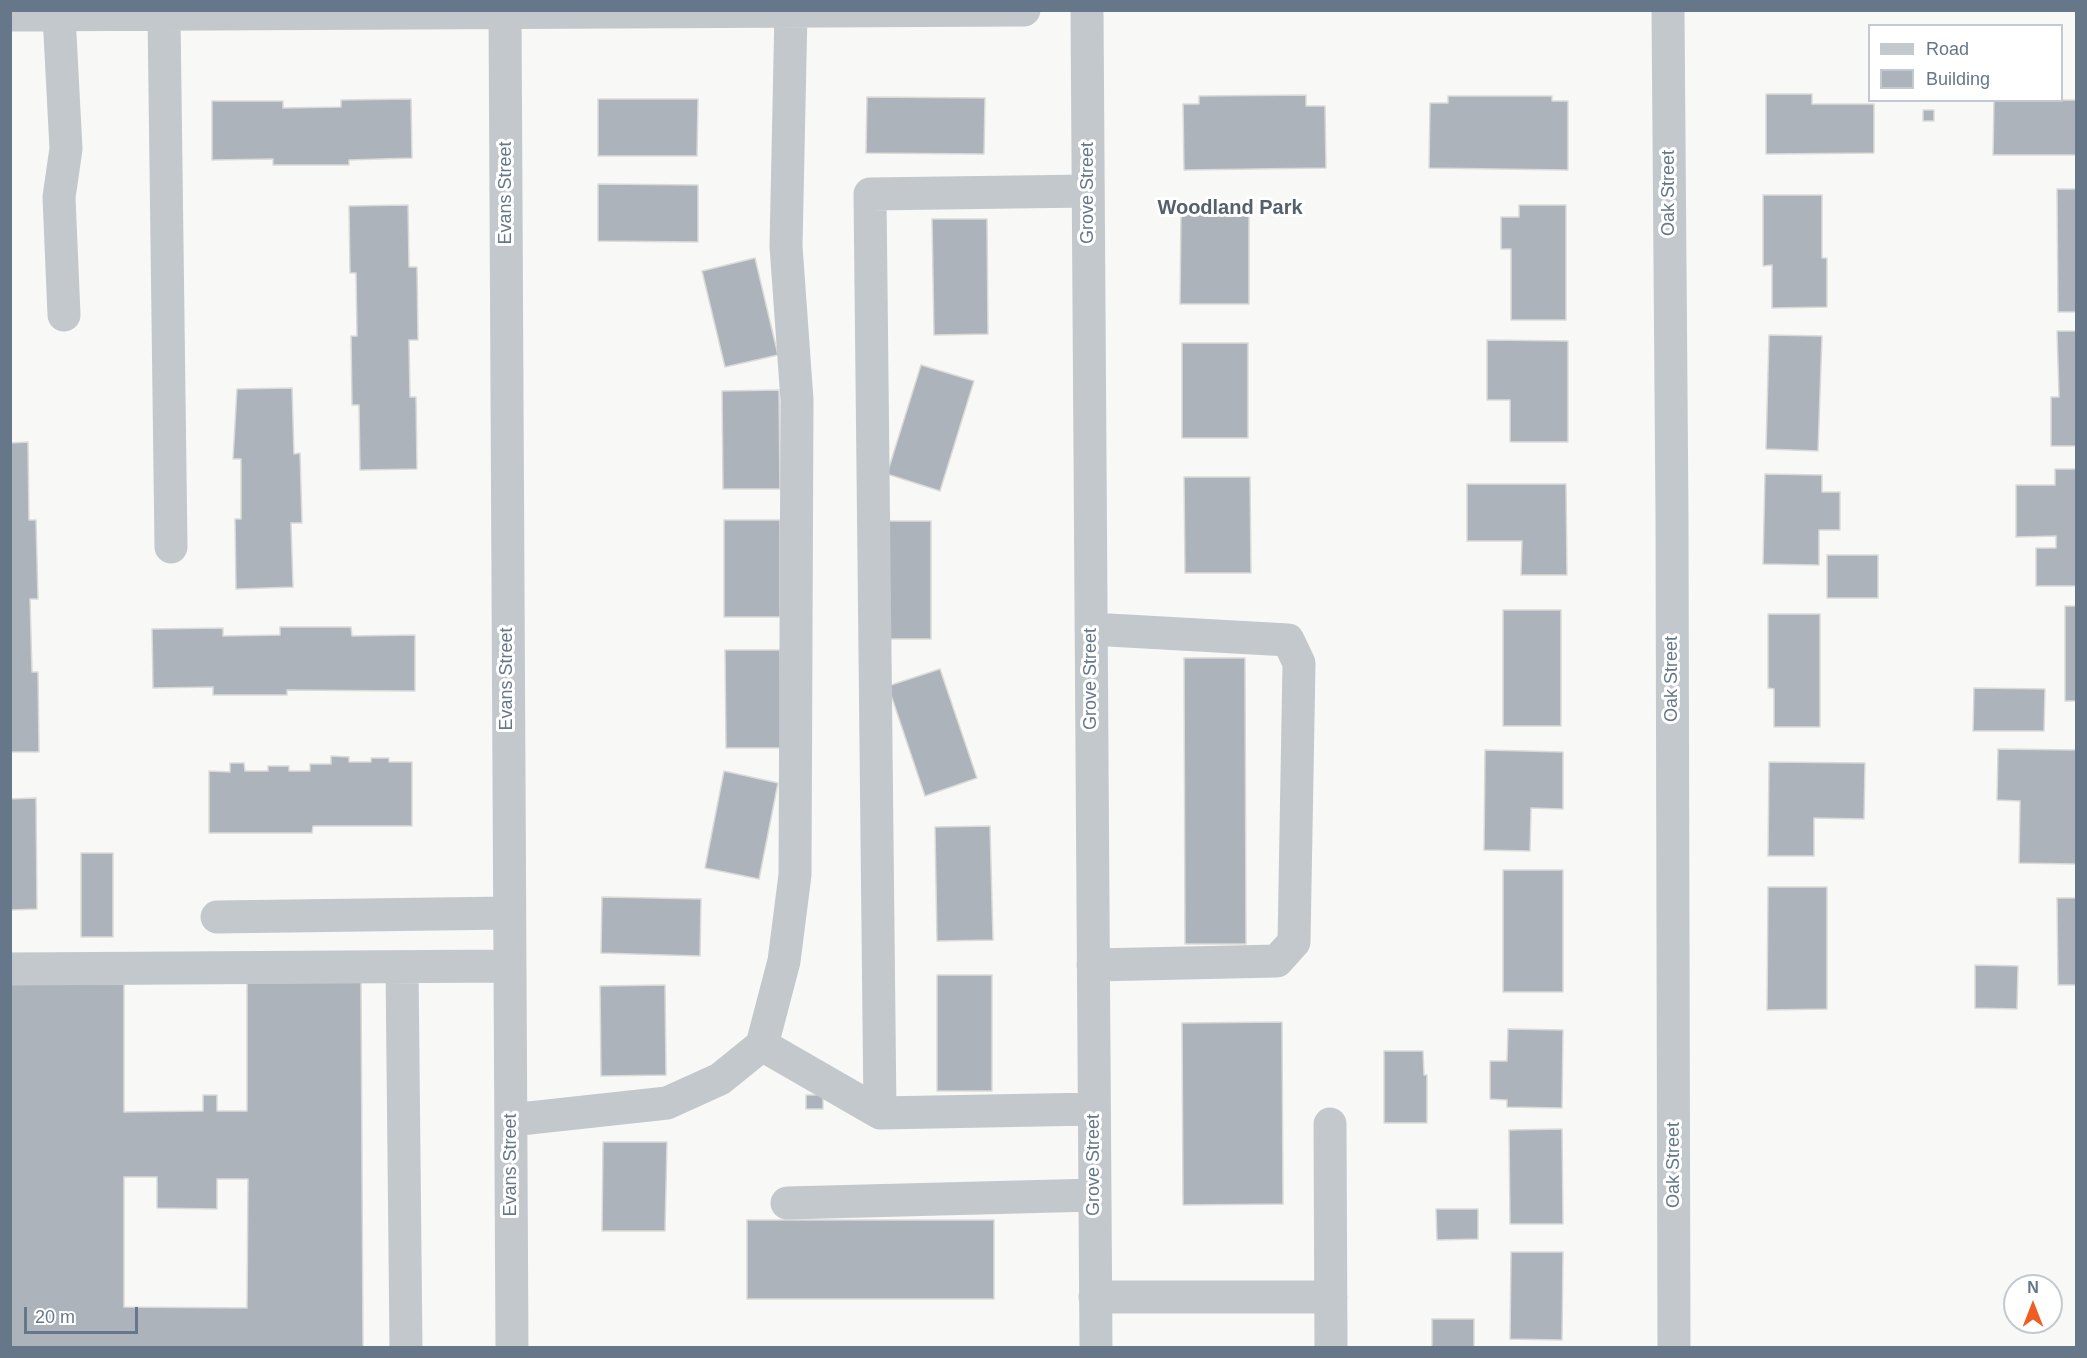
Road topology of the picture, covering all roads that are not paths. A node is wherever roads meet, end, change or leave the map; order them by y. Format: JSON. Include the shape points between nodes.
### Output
{"nodes":[{"id":1,"x":1024,"y":10,"type":"edge"},
{"id":2,"x":1087,"y":10,"type":"edge"},
{"id":3,"x":1668,"y":10,"type":"edge"},
{"id":4,"x":839,"y":11,"type":"edge"},
{"id":5,"x":505,"y":12,"type":"edge"},
{"id":6,"x":790,"y":12,"type":"edge"},
{"id":7,"x":150,"y":14,"type":"edge"},
{"id":8,"x":10,"y":15,"type":"edge"},
{"id":9,"x":59,"y":15,"type":"junction"},
{"id":10,"x":1088,"y":191,"type":"junction"},
{"id":11,"x":64,"y":315,"type":"dead end"},
{"id":12,"x":171,"y":548,"type":"dead end"},
{"id":13,"x":1091,"y":629,"type":"junction"},
{"id":14,"x":509,"y":913,"type":"junction"},
{"id":15,"x":217,"y":917,"type":"dead end"},
{"id":16,"x":1093,"y":965,"type":"junction"},
{"id":17,"x":510,"y":966,"type":"junction"},
{"id":18,"x":402,"y":967,"type":"junction"},
{"id":19,"x":10,"y":969,"type":"edge"},
{"id":20,"x":762,"y":1045,"type":"junction"},
{"id":21,"x":1094,"y":1109,"type":"junction"},
{"id":22,"x":880,"y":1113,"type":"junction"},
{"id":23,"x":511,"y":1120,"type":"junction"},
{"id":24,"x":1330,"y":1124,"type":"dead end"},
{"id":25,"x":1095,"y":1195,"type":"junction"},
{"id":26,"x":787,"y":1203,"type":"dead end"},
{"id":27,"x":1095,"y":1297,"type":"junction"},
{"id":28,"x":1331,"y":1297,"type":"junction"},
{"id":29,"x":406,"y":1347,"type":"edge"},
{"id":30,"x":512,"y":1347,"type":"edge"},
{"id":31,"x":1096,"y":1347,"type":"edge"},
{"id":32,"x":1331,"y":1347,"type":"edge"},
{"id":33,"x":1674,"y":1347,"type":"edge"}],
"edges":[{"from":1,"to":4,"type":"street"},
{"from":2,"to":10,"type":"street","name":"Grove Street"},
{"from":3,"to":33,"type":"street","name":"Oak Street"},
{"from":4,"to":6,"type":"street"},
{"from":5,"to":6,"type":"street"},
{"from":5,"to":7,"type":"street"},
{"from":5,"to":14,"type":"street","name":"Evans Street"},
{"from":6,"to":20,"type":"street","via":[[786,246],[797,400],[795,875],[784,961]]},
{"from":7,"to":9,"type":"street"},
{"from":7,"to":12,"type":"street"},
{"from":8,"to":9,"type":"street"},
{"from":9,"to":11,"type":"street","via":[[66,149],[59,197]]},
{"from":10,"to":13,"type":"street","name":"Grove Street"},
{"from":10,"to":22,"type":"street","via":[[870,194]]},
{"from":13,"to":16,"type":"street","name":"Grove Street"},
{"from":13,"to":16,"type":"street","via":[[1288,640],[1299,663],[1294,942],[1277,961]]},
{"from":14,"to":15,"type":"street"},
{"from":14,"to":17,"type":"street","name":"Evans Street"},
{"from":16,"to":21,"type":"street","name":"Grove Street"},
{"from":17,"to":18,"type":"street"},
{"from":17,"to":23,"type":"street","name":"Evans Street"},
{"from":18,"to":19,"type":"street"},
{"from":18,"to":29,"type":"street"},
{"from":20,"to":22,"type":"street"},
{"from":20,"to":23,"type":"street","via":[[720,1079],[667,1103]]},
{"from":21,"to":22,"type":"street"},
{"from":21,"to":25,"type":"street","name":"Grove Street"},
{"from":23,"to":30,"type":"street","name":"Evans Street"},
{"from":24,"to":28,"type":"street"},
{"from":25,"to":26,"type":"street"},
{"from":25,"to":27,"type":"street","name":"Grove Street"},
{"from":27,"to":28,"type":"street"},
{"from":27,"to":31,"type":"street","name":"Grove Street"},
{"from":28,"to":32,"type":"street"}]}
